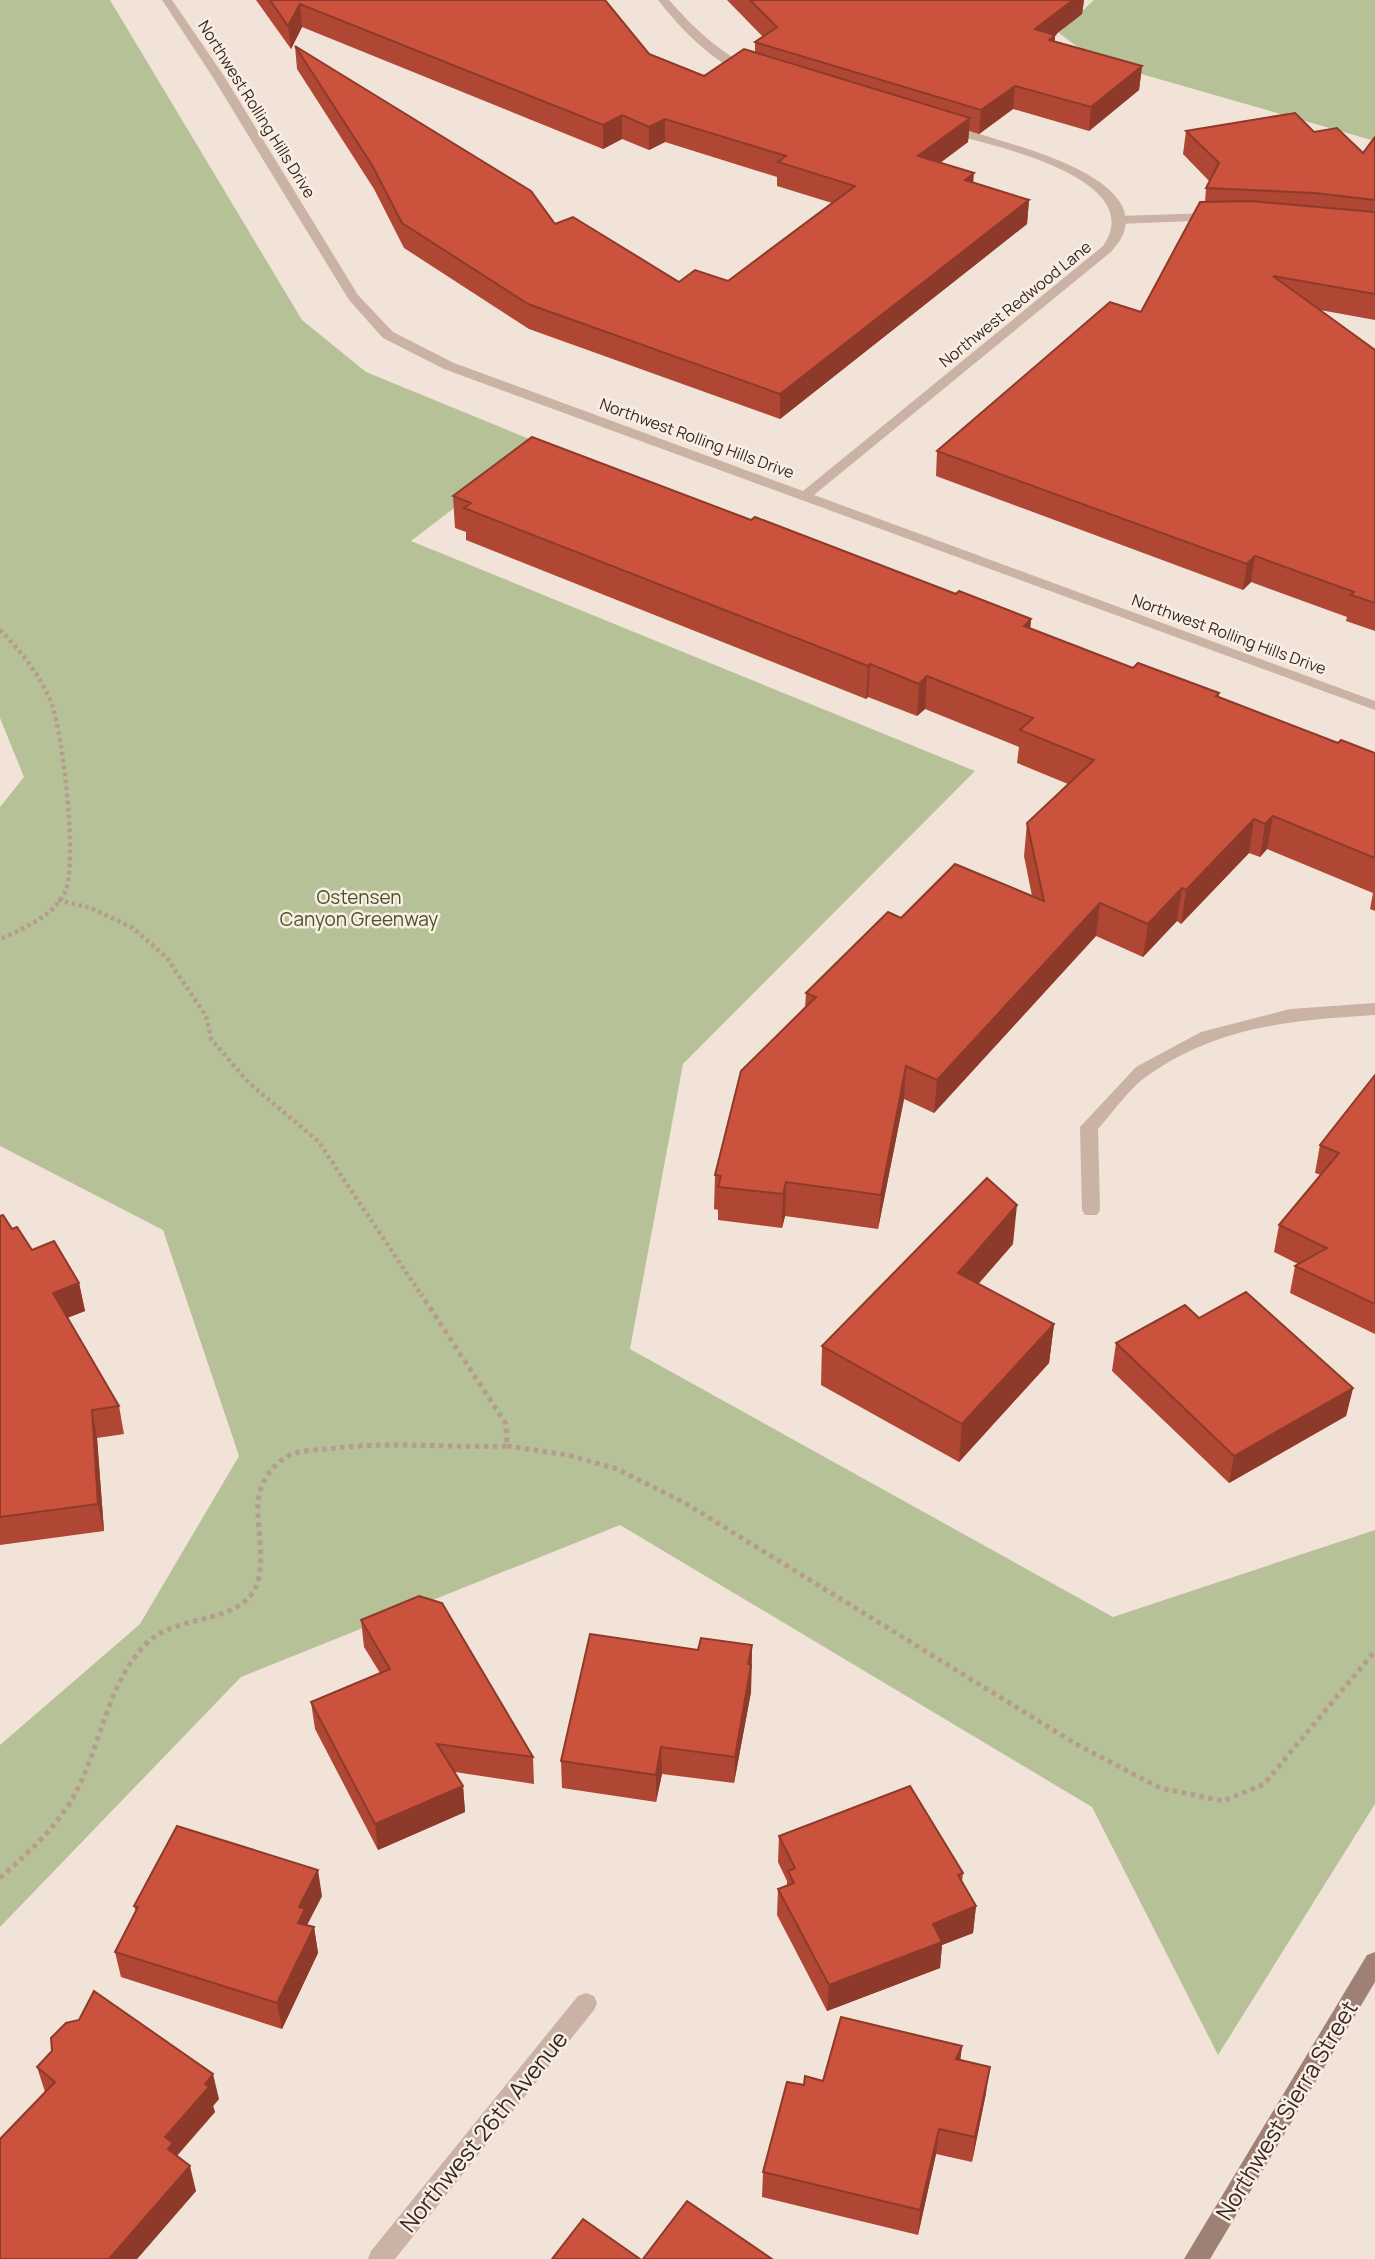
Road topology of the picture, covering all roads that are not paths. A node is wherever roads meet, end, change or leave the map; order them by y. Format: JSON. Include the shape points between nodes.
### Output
{"nodes":[{"id":1,"x":167,"y":0,"type":"edge"},
{"id":2,"x":663,"y":0,"type":"edge"},
{"id":3,"x":766,"y":75,"type":"edge"},
{"id":4,"x":933,"y":126,"type":"edge"},
{"id":5,"x":1225,"y":218,"type":"edge"},
{"id":6,"x":1118,"y":220,"type":"junction"},
{"id":7,"x":805,"y":496,"type":"junction"},
{"id":8,"x":1375,"y":706,"type":"edge"},
{"id":9,"x":1375,"y":1009,"type":"edge"},
{"id":10,"x":1091,"y":1210,"type":"dead end"},
{"id":11,"x":1375,"y":1962,"type":"edge"},
{"id":12,"x":586,"y":2003,"type":"dead end"},
{"id":13,"x":380,"y":2259,"type":"edge"},
{"id":14,"x":1196,"y":2259,"type":"edge"}],
"edges":[{"from":1,"to":7,"type":"street","name":"Northwest Rolling Hills Drive","via":[[354,297],[388,335],[449,366]]},
{"from":2,"to":3,"type":"street","via":[[724,60]]},
{"from":4,"to":6,"type":"street","via":[[1081,174],[1104,190],[1118,209]]},
{"from":5,"to":6,"type":"street"},
{"from":6,"to":7,"type":"street","name":"Northwest Redwood Lane","via":[[1119,229],[1108,248]]},
{"from":7,"to":8,"type":"street","name":"Northwest Rolling Hills Drive"},
{"from":9,"to":10,"type":"street","via":[[1290,1015],[1207,1036],[1142,1071],[1089,1127]]},
{"from":11,"to":14,"type":"street","name":"Northwest Sierra Street"},
{"from":12,"to":13,"type":"street","name":"Northwest 26th Avenue"}]}
